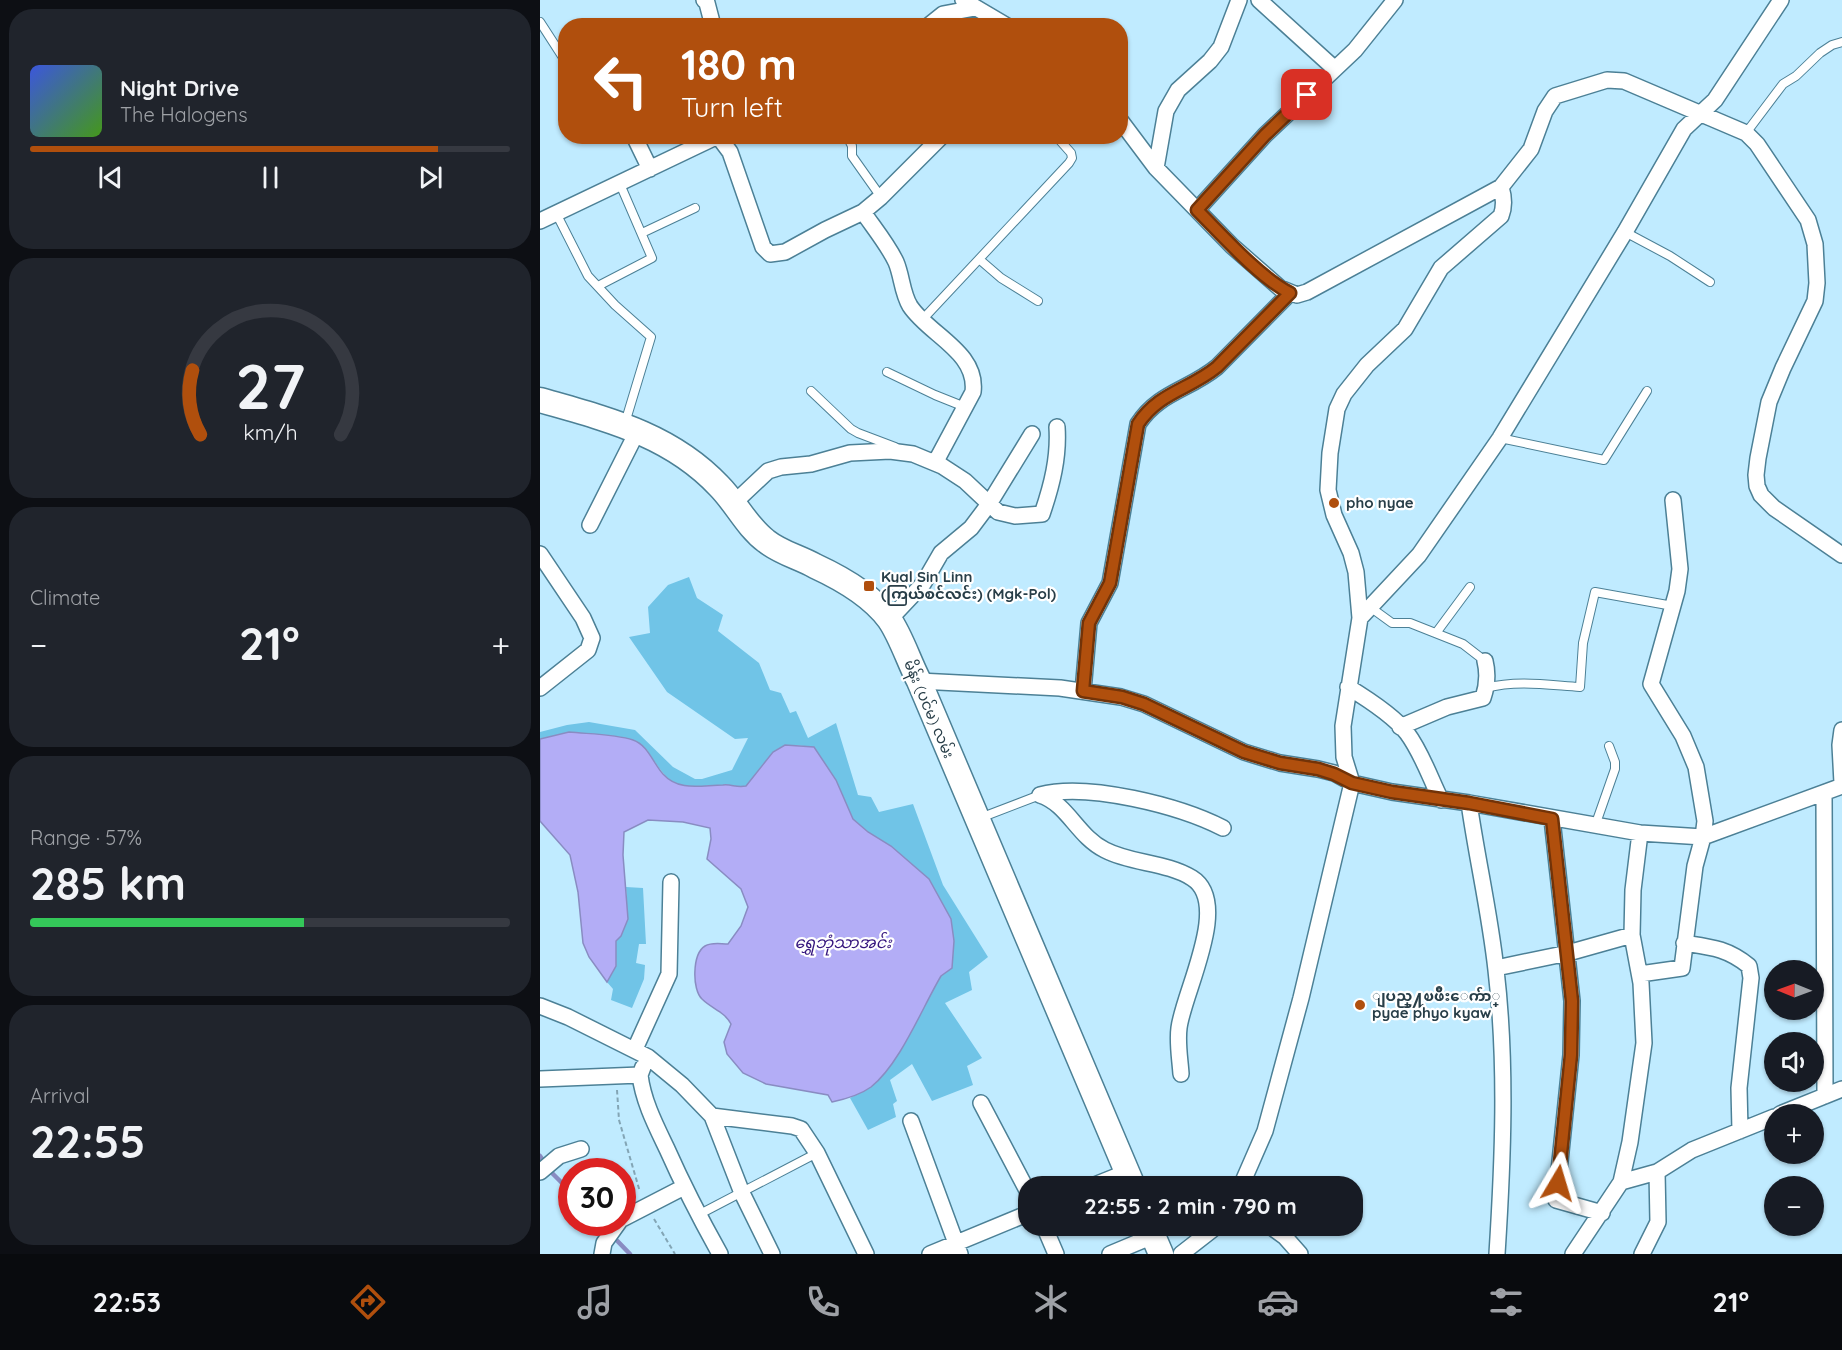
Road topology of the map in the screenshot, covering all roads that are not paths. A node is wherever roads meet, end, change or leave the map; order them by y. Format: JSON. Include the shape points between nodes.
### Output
{"nodes":[{"id":1,"x":704,"y":0,"type":"edge"},
{"id":2,"x":1239,"y":0,"type":"edge"},
{"id":3,"x":1259,"y":0,"type":"edge"},
{"id":4,"x":1395,"y":0,"type":"edge"},
{"id":5,"x":1778,"y":1,"type":"edge"},
{"id":6,"x":969,"y":4,"type":"edge"},
{"id":7,"x":710,"y":18,"type":"edge"},
{"id":8,"x":938,"y":18,"type":"edge"},
{"id":9,"x":993,"y":18,"type":"edge"},
{"id":10,"x":540,"y":22,"type":"edge"},
{"id":11,"x":1842,"y":42,"type":"edge"},
{"id":12,"x":558,"y":50,"type":"edge"},
{"id":13,"x":1335,"y":69,"type":"junction"},
{"id":14,"x":1700,"y":113,"type":"junction"},
{"id":15,"x":1128,"y":131,"type":"edge"},
{"id":16,"x":1746,"y":133,"type":"junction"},
{"id":17,"x":638,"y":144,"type":"edge"},
{"id":18,"x":702,"y":144,"type":"edge"},
{"id":19,"x":724,"y":144,"type":"edge"},
{"id":20,"x":851,"y":144,"type":"edge"},
{"id":21,"x":934,"y":144,"type":"edge"},
{"id":22,"x":1063,"y":144,"type":"edge"},
{"id":23,"x":1156,"y":168,"type":"junction"},
{"id":24,"x":650,"y":170,"type":"junction"},
{"id":25,"x":620,"y":184,"type":"junction"},
{"id":26,"x":1501,"y":187,"type":"junction"},
{"id":27,"x":881,"y":197,"type":"junction"},
{"id":28,"x":695,"y":208,"type":"dead end"},
{"id":29,"x":1197,"y":210,"type":"junction"},
{"id":30,"x":863,"y":212,"type":"junction"},
{"id":31,"x":556,"y":213,"type":"junction"},
{"id":32,"x":540,"y":220,"type":"edge"},
{"id":33,"x":1625,"y":232,"type":"junction"},
{"id":34,"x":642,"y":233,"type":"junction"},
{"id":35,"x":979,"y":259,"type":"junction"},
{"id":36,"x":1710,"y":282,"type":"dead end"},
{"id":37,"x":598,"y":286,"type":"junction"},
{"id":38,"x":1290,"y":293,"type":"junction"},
{"id":39,"x":1038,"y":301,"type":"dead end"},
{"id":40,"x":922,"y":320,"type":"junction"},
{"id":41,"x":887,"y":372,"type":"dead end"},
{"id":42,"x":811,"y":391,"type":"dead end"},
{"id":43,"x":1647,"y":391,"type":"dead end"},
{"id":44,"x":540,"y":400,"type":"edge"},
{"id":45,"x":966,"y":407,"type":"junction"},
{"id":46,"x":1058,"y":426,"type":"dead end"},
{"id":47,"x":631,"y":427,"type":"junction"},
{"id":48,"x":1032,"y":434,"type":"dead end"},
{"id":49,"x":1500,"y":438,"type":"junction"},
{"id":50,"x":913,"y":454,"type":"junction"},
{"id":51,"x":935,"y":463,"type":"junction"},
{"id":52,"x":1673,"y":500,"type":"dead end"},
{"id":53,"x":734,"y":503,"type":"junction"},
{"id":54,"x":989,"y":504,"type":"junction"},
{"id":55,"x":590,"y":525,"type":"dead end"},
{"id":56,"x":540,"y":554,"type":"edge"},
{"id":57,"x":1842,"y":555,"type":"edge"},
{"id":58,"x":1470,"y":587,"type":"dead end"},
{"id":59,"x":1673,"y":606,"type":"junction"},
{"id":60,"x":1365,"y":613,"type":"junction"},
{"id":61,"x":889,"y":620,"type":"junction"},
{"id":62,"x":1436,"y":633,"type":"junction"},
{"id":63,"x":1485,"y":661,"type":"joint"},
{"id":64,"x":919,"y":681,"type":"junction"},
{"id":65,"x":1348,"y":687,"type":"junction"},
{"id":66,"x":540,"y":688,"type":"edge"},
{"id":67,"x":1486,"y":688,"type":"junction"},
{"id":68,"x":1083,"y":691,"type":"junction"},
{"id":69,"x":1400,"y":727,"type":"junction"},
{"id":70,"x":1842,"y":730,"type":"edge"},
{"id":71,"x":1609,"y":746,"type":"dead end"},
{"id":72,"x":1352,"y":783,"type":"junction"},
{"id":73,"x":1842,"y":784,"type":"edge"},
{"id":74,"x":1824,"y":793,"type":"junction"},
{"id":75,"x":1041,"y":795,"type":"junction"},
{"id":76,"x":1441,"y":800,"type":"junction"},
{"id":77,"x":1469,"y":803,"type":"junction"},
{"id":78,"x":1552,"y":819,"type":"junction"},
{"id":79,"x":976,"y":820,"type":"junction"},
{"id":80,"x":1596,"y":826,"type":"junction"},
{"id":81,"x":1223,"y":828,"type":"dead end"},
{"id":82,"x":1640,"y":833,"type":"junction"},
{"id":83,"x":1703,"y":837,"type":"junction"},
{"id":84,"x":671,"y":882,"type":"dead end"},
{"id":85,"x":1632,"y":935,"type":"junction"},
{"id":86,"x":1684,"y":943,"type":"junction"},
{"id":87,"x":1568,"y":953,"type":"junction"},
{"id":88,"x":1496,"y":968,"type":"junction"},
{"id":89,"x":1640,"y":974,"type":"junction"},
{"id":90,"x":540,"y":1006,"type":"edge"},
{"id":91,"x":641,"y":1053,"type":"junction"},
{"id":92,"x":1181,"y":1074,"type":"dead end"},
{"id":93,"x":640,"y":1075,"type":"junction"},
{"id":94,"x":540,"y":1079,"type":"edge"},
{"id":95,"x":1842,"y":1089,"type":"edge"},
{"id":96,"x":1825,"y":1096,"type":"junction"},
{"id":97,"x":981,"y":1103,"type":"dead end"},
{"id":98,"x":1805,"y":1104,"type":"edge"},
{"id":99,"x":712,"y":1116,"type":"junction"},
{"id":100,"x":911,"y":1121,"type":"dead end"},
{"id":101,"x":1764,"y":1121,"type":"edge"},
{"id":102,"x":1740,"y":1131,"type":"junction"},
{"id":103,"x":582,"y":1149,"type":"dead end"},
{"id":104,"x":817,"y":1153,"type":"junction"},
{"id":105,"x":540,"y":1172,"type":"edge"},
{"id":106,"x":1658,"y":1172,"type":"junction"},
{"id":107,"x":1020,"y":1176,"type":"edge"},
{"id":108,"x":1129,"y":1176,"type":"edge"},
{"id":109,"x":1245,"y":1176,"type":"edge"},
{"id":110,"x":1621,"y":1182,"type":"junction"},
{"id":111,"x":684,"y":1187,"type":"junction"},
{"id":112,"x":742,"y":1193,"type":"junction"},
{"id":113,"x":636,"y":1212,"type":"edge"},
{"id":114,"x":1602,"y":1213,"type":"junction"},
{"id":115,"x":698,"y":1215,"type":"junction"},
{"id":116,"x":1018,"y":1218,"type":"edge"},
{"id":117,"x":611,"y":1236,"type":"edge"},
{"id":118,"x":1048,"y":1236,"type":"edge"},
{"id":119,"x":1204,"y":1236,"type":"edge"},
{"id":120,"x":1282,"y":1236,"type":"edge"},
{"id":121,"x":1154,"y":1238,"type":"edge"},
{"id":122,"x":958,"y":1248,"type":"edge"},
{"id":123,"x":603,"y":1249,"type":"edge"},
{"id":124,"x":720,"y":1254,"type":"edge"},
{"id":125,"x":772,"y":1254,"type":"edge"},
{"id":126,"x":866,"y":1254,"type":"edge"},
{"id":127,"x":930,"y":1254,"type":"edge"},
{"id":128,"x":1056,"y":1254,"type":"edge"},
{"id":129,"x":1110,"y":1254,"type":"edge"},
{"id":130,"x":1181,"y":1254,"type":"edge"},
{"id":131,"x":1300,"y":1254,"type":"edge"},
{"id":132,"x":1497,"y":1254,"type":"edge"},
{"id":133,"x":1573,"y":1254,"type":"edge"},
{"id":134,"x":1642,"y":1254,"type":"edge"}],
"edges":[{"from":1,"to":7,"type":"street"},
{"from":2,"to":23,"type":"street","via":[[1221,47],[1171,100]]},
{"from":3,"to":13,"type":"street"},
{"from":4,"to":13,"type":"street"},
{"from":5,"to":14,"type":"street","via":[[1715,100]]},
{"from":6,"to":8,"type":"street"},
{"from":6,"to":9,"type":"street"},
{"from":10,"to":12,"type":"lane"},
{"from":11,"to":16,"type":"lane","via":[[1820,52],[1783,84]]},
{"from":13,"to":29,"type":"street","via":[[1265,135]]},
{"from":14,"to":16,"type":"street"},
{"from":14,"to":26,"type":"street","via":[[1624,81],[1607,80],[1565,92],[1549,102],[1531,149]]},
{"from":14,"to":33,"type":"street","via":[[1684,129]]},
{"from":15,"to":23,"type":"street"},
{"from":16,"to":57,"type":"street","via":[[1758,144],[1808,220],[1815,244],[1817,283],[1815,301],[1769,402],[1758,458],[1758,486],[1774,508]]},
{"from":17,"to":24,"type":"street"},
{"from":18,"to":24,"type":"street"},
{"from":19,"to":30,"type":"street","via":[[770,254],[785,252]]},
{"from":20,"to":27,"type":"lane","via":[[852,156]]},
{"from":21,"to":27,"type":"street"},
{"from":22,"to":35,"type":"lane","via":[[1071,153],[1069,163]]},
{"from":23,"to":29,"type":"street"},
{"from":24,"to":25,"type":"street"},
{"from":25,"to":31,"type":"street"},
{"from":25,"to":34,"type":"lane"},
{"from":26,"to":38,"type":"street","via":[[1307,292]]},
{"from":26,"to":60,"type":"street","via":[[1501,216],[1441,268],[1405,329],[1367,366],[1337,409],[1328,490],[1336,523],[1351,553]]},
{"from":27,"to":30,"type":"street"},
{"from":28,"to":34,"type":"lane"},
{"from":29,"to":38,"type":"street","via":[[1232,246]]},
{"from":30,"to":40,"type":"street","via":[[895,259],[910,306]]},
{"from":31,"to":32,"type":"street"},
{"from":31,"to":37,"type":"lane","via":[[588,276]]},
{"from":33,"to":36,"type":"lane"},
{"from":33,"to":49,"type":"street"},
{"from":34,"to":37,"type":"lane","via":[[652,258]]},
{"from":35,"to":39,"type":"lane","via":[[1000,278]]},
{"from":35,"to":40,"type":"lane"},
{"from":37,"to":47,"type":"lane","via":[[651,338]]},
{"from":38,"to":68,"type":"street","via":[[1209,374],[1157,401],[1138,424],[1110,583],[1089,623]]},
{"from":40,"to":45,"type":"street","via":[[970,369],[974,383]]},
{"from":41,"to":45,"type":"lane"},
{"from":42,"to":50,"type":"lane","via":[[858,434]]},
{"from":43,"to":49,"type":"lane","via":[[1604,460]]},
{"from":44,"to":47,"type":"main road","name":"မိန်း (ပင်မ) လမ်း"},
{"from":45,"to":51,"type":"street"},
{"from":46,"to":54,"type":"street","via":[[1059,447],[1042,514],[1003,514]]},
{"from":47,"to":53,"type":"main road","name":"မိန်း (ပင်မ) လမ်း","via":[[695,465]]},
{"from":47,"to":55,"type":"street"},
{"from":48,"to":54,"type":"street"},
{"from":49,"to":60,"type":"street","via":[[1419,555]]},
{"from":50,"to":51,"type":"street"},
{"from":50,"to":53,"type":"street","via":[[850,453],[811,464],[781,467],[768,471]]},
{"from":51,"to":54,"type":"street","via":[[965,481]]},
{"from":52,"to":59,"type":"street","via":[[1680,569]]},
{"from":53,"to":61,"type":"main road","name":"မိန်း (ပင်မ) လမ်း","via":[[764,540],[848,585],[874,603]]},
{"from":54,"to":61,"type":"street","via":[[971,528],[941,553],[922,584]]},
{"from":56,"to":66,"type":"street","via":[[592,638],[588,650]]},
{"from":58,"to":62,"type":"lane"},
{"from":59,"to":67,"type":"lane","via":[[1595,592],[1583,643],[1580,687],[1529,683]]},
{"from":59,"to":83,"type":"street","via":[[1651,684],[1683,736],[1696,767],[1705,821]]},
{"from":60,"to":62,"type":"lane"},
{"from":60,"to":65,"type":"street"},
{"from":61,"to":64,"type":"main road","name":"မိန်း (ပင်မ) လမ်း"},
{"from":62,"to":63,"type":"lane","via":[[1463,644]]},
{"from":63,"to":67,"type":"street"},
{"from":64,"to":68,"type":"street"},
{"from":64,"to":79,"type":"main road","name":"မိန်း (ပင်မ) လမ်း"},
{"from":65,"to":69,"type":"street"},
{"from":65,"to":72,"type":"street","via":[[1342,741]]},
{"from":67,"to":69,"type":"street","via":[[1484,698],[1447,707]]},
{"from":68,"to":72,"type":"street","via":[[1144,704],[1244,752],[1318,769]]},
{"from":69,"to":76,"type":"street","via":[[1416,747]]},
{"from":70,"to":73,"type":"street"},
{"from":71,"to":80,"type":"lane","via":[[1615,769]]},
{"from":72,"to":76,"type":"street"},
{"from":72,"to":109,"type":"street","via":[[1268,1120]]},
{"from":73,"to":74,"type":"street"},
{"from":74,"to":83,"type":"street"},
{"from":74,"to":96,"type":"street"},
{"from":75,"to":79,"type":"lane"},
{"from":75,"to":81,"type":"street","via":[[1107,793],[1150,802]]},
{"from":75,"to":92,"type":"street","via":[[1061,806],[1080,831],[1106,850],[1180,872],[1202,888],[1208,921],[1179,1029]]},
{"from":76,"to":77,"type":"street"},
{"from":77,"to":78,"type":"street"},
{"from":77,"to":88,"type":"street"},
{"from":78,"to":80,"type":"street"},
{"from":78,"to":87,"type":"street"},
{"from":79,"to":108,"type":"main road","name":"မိန်း (ပင်မ) လမ်း"},
{"from":80,"to":82,"type":"street"},
{"from":82,"to":83,"type":"street"},
{"from":82,"to":85,"type":"street"},
{"from":83,"to":86,"type":"street"},
{"from":84,"to":91,"type":"street","via":[[669,974]]},
{"from":85,"to":87,"type":"street"},
{"from":85,"to":89,"type":"street"},
{"from":86,"to":89,"type":"street","via":[[1682,968]]},
{"from":86,"to":102,"type":"street","via":[[1731,952],[1749,966],[1739,1088]]},
{"from":87,"to":88,"type":"street"},
{"from":87,"to":114,"type":"street","via":[[1571,1055],[1556,1200]]},
{"from":88,"to":132,"type":"street","via":[[1501,1026],[1502,1160]]},
{"from":89,"to":110,"type":"street","via":[[1644,1043]]},
{"from":90,"to":91,"type":"street"},
{"from":91,"to":93,"type":"street"},
{"from":91,"to":99,"type":"street","via":[[682,1085]]},
{"from":93,"to":94,"type":"street"},
{"from":93,"to":111,"type":"street","via":[[641,1088]]},
{"from":95,"to":96,"type":"street"},
{"from":96,"to":98,"type":"street"},
{"from":97,"to":107,"type":"street"},
{"from":99,"to":104,"type":"street","via":[[801,1129]]},
{"from":99,"to":112,"type":"street"},
{"from":100,"to":122,"type":"street"},
{"from":101,"to":102,"type":"street"},
{"from":102,"to":106,"type":"street","via":[[1692,1150]]},
{"from":103,"to":105,"type":"street","via":[[559,1156]]},
{"from":104,"to":112,"type":"lane"},
{"from":104,"to":126,"type":"street"},
{"from":106,"to":110,"type":"street"},
{"from":106,"to":134,"type":"street","via":[[1658,1222]]},
{"from":110,"to":114,"type":"street"},
{"from":111,"to":113,"type":"street"},
{"from":111,"to":115,"type":"street"},
{"from":112,"to":115,"type":"lane"},
{"from":112,"to":125,"type":"street"},
{"from":114,"to":133,"type":"street"},
{"from":115,"to":124,"type":"street"},
{"from":116,"to":122,"type":"street"},
{"from":117,"to":123,"type":"street"},
{"from":118,"to":128,"type":"street"},
{"from":119,"to":130,"type":"street"},
{"from":120,"to":131,"type":"street"},
{"from":121,"to":129,"type":"street"},
{"from":122,"to":127,"type":"street"}]}
